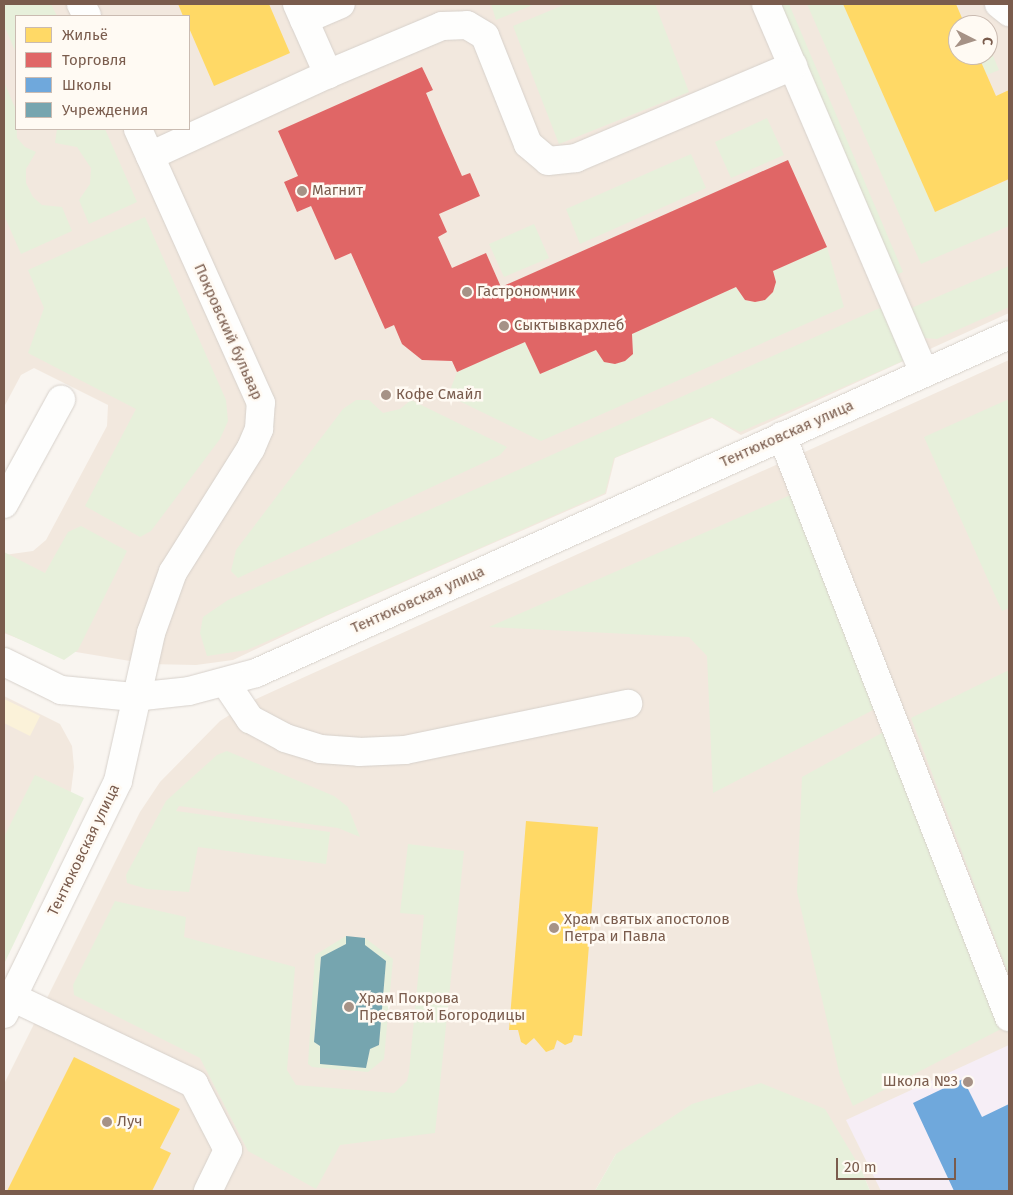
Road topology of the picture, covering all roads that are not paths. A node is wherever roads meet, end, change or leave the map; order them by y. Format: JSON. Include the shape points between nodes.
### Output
{"nodes":[{"id":1,"x":341,"y":4,"type":"edge"},
{"id":2,"x":766,"y":4,"type":"edge"},
{"id":3,"x":999,"y":4,"type":"edge"},
{"id":4,"x":300,"y":12,"type":"edge"},
{"id":5,"x":1009,"y":12,"type":"edge"},
{"id":6,"x":792,"y":66,"type":"junction"},
{"id":7,"x":328,"y":74,"type":"junction"},
{"id":8,"x":138,"y":130,"type":"edge"},
{"id":9,"x":150,"y":156,"type":"junction"},
{"id":10,"x":1009,"y":335,"type":"edge"},
{"id":11,"x":924,"y":373,"type":"junction"},
{"id":12,"x":60,"y":400,"type":"dead end"},
{"id":13,"x":782,"y":436,"type":"junction"},
{"id":14,"x":4,"y":504,"type":"edge"},
{"id":15,"x":4,"y":662,"type":"edge"},
{"id":16,"x":224,"y":682,"type":"junction"},
{"id":17,"x":134,"y":697,"type":"junction"},
{"id":18,"x":628,"y":704,"type":"dead end"},
{"id":19,"x":8,"y":1005,"type":"edge"},
{"id":20,"x":1009,"y":1018,"type":"edge"},
{"id":21,"x":208,"y":1191,"type":"edge"}],
"edges":[{"from":1,"to":4,"type":"street"},
{"from":2,"to":6,"type":"street"},
{"from":3,"to":5,"type":"street"},
{"from":4,"to":7,"type":"street"},
{"from":6,"to":7,"type":"street","via":[[576,158],[548,161],[528,144],[484,36],[467,25],[442,26]]},
{"from":6,"to":11,"type":"street"},
{"from":7,"to":9,"type":"street"},
{"from":8,"to":9,"type":"street","name":"Покровский бульвар"},
{"from":9,"to":17,"type":"street","name":"Покровский бульвар","via":[[261,403],[260,429],[251,448],[173,572],[151,633]]},
{"from":10,"to":11,"type":"street","name":"Тентюковская улица"},
{"from":11,"to":13,"type":"street","name":"Тентюковская улица"},
{"from":12,"to":14,"type":"street"},
{"from":13,"to":16,"type":"street","name":"Тентюковская улица","via":[[265,669]]},
{"from":13,"to":20,"type":"street"},
{"from":15,"to":17,"type":"street","via":[[61,690]]},
{"from":16,"to":17,"type":"street","name":"Тентюковская улица","via":[[189,691]]},
{"from":16,"to":18,"type":"street","via":[[250,719],[285,738],[320,748],[358,752],[405,750]]},
{"from":17,"to":19,"type":"street","name":"Тентюковская улица","via":[[118,781]]},
{"from":19,"to":21,"type":"street","via":[[194,1084],[228,1150]]}]}
